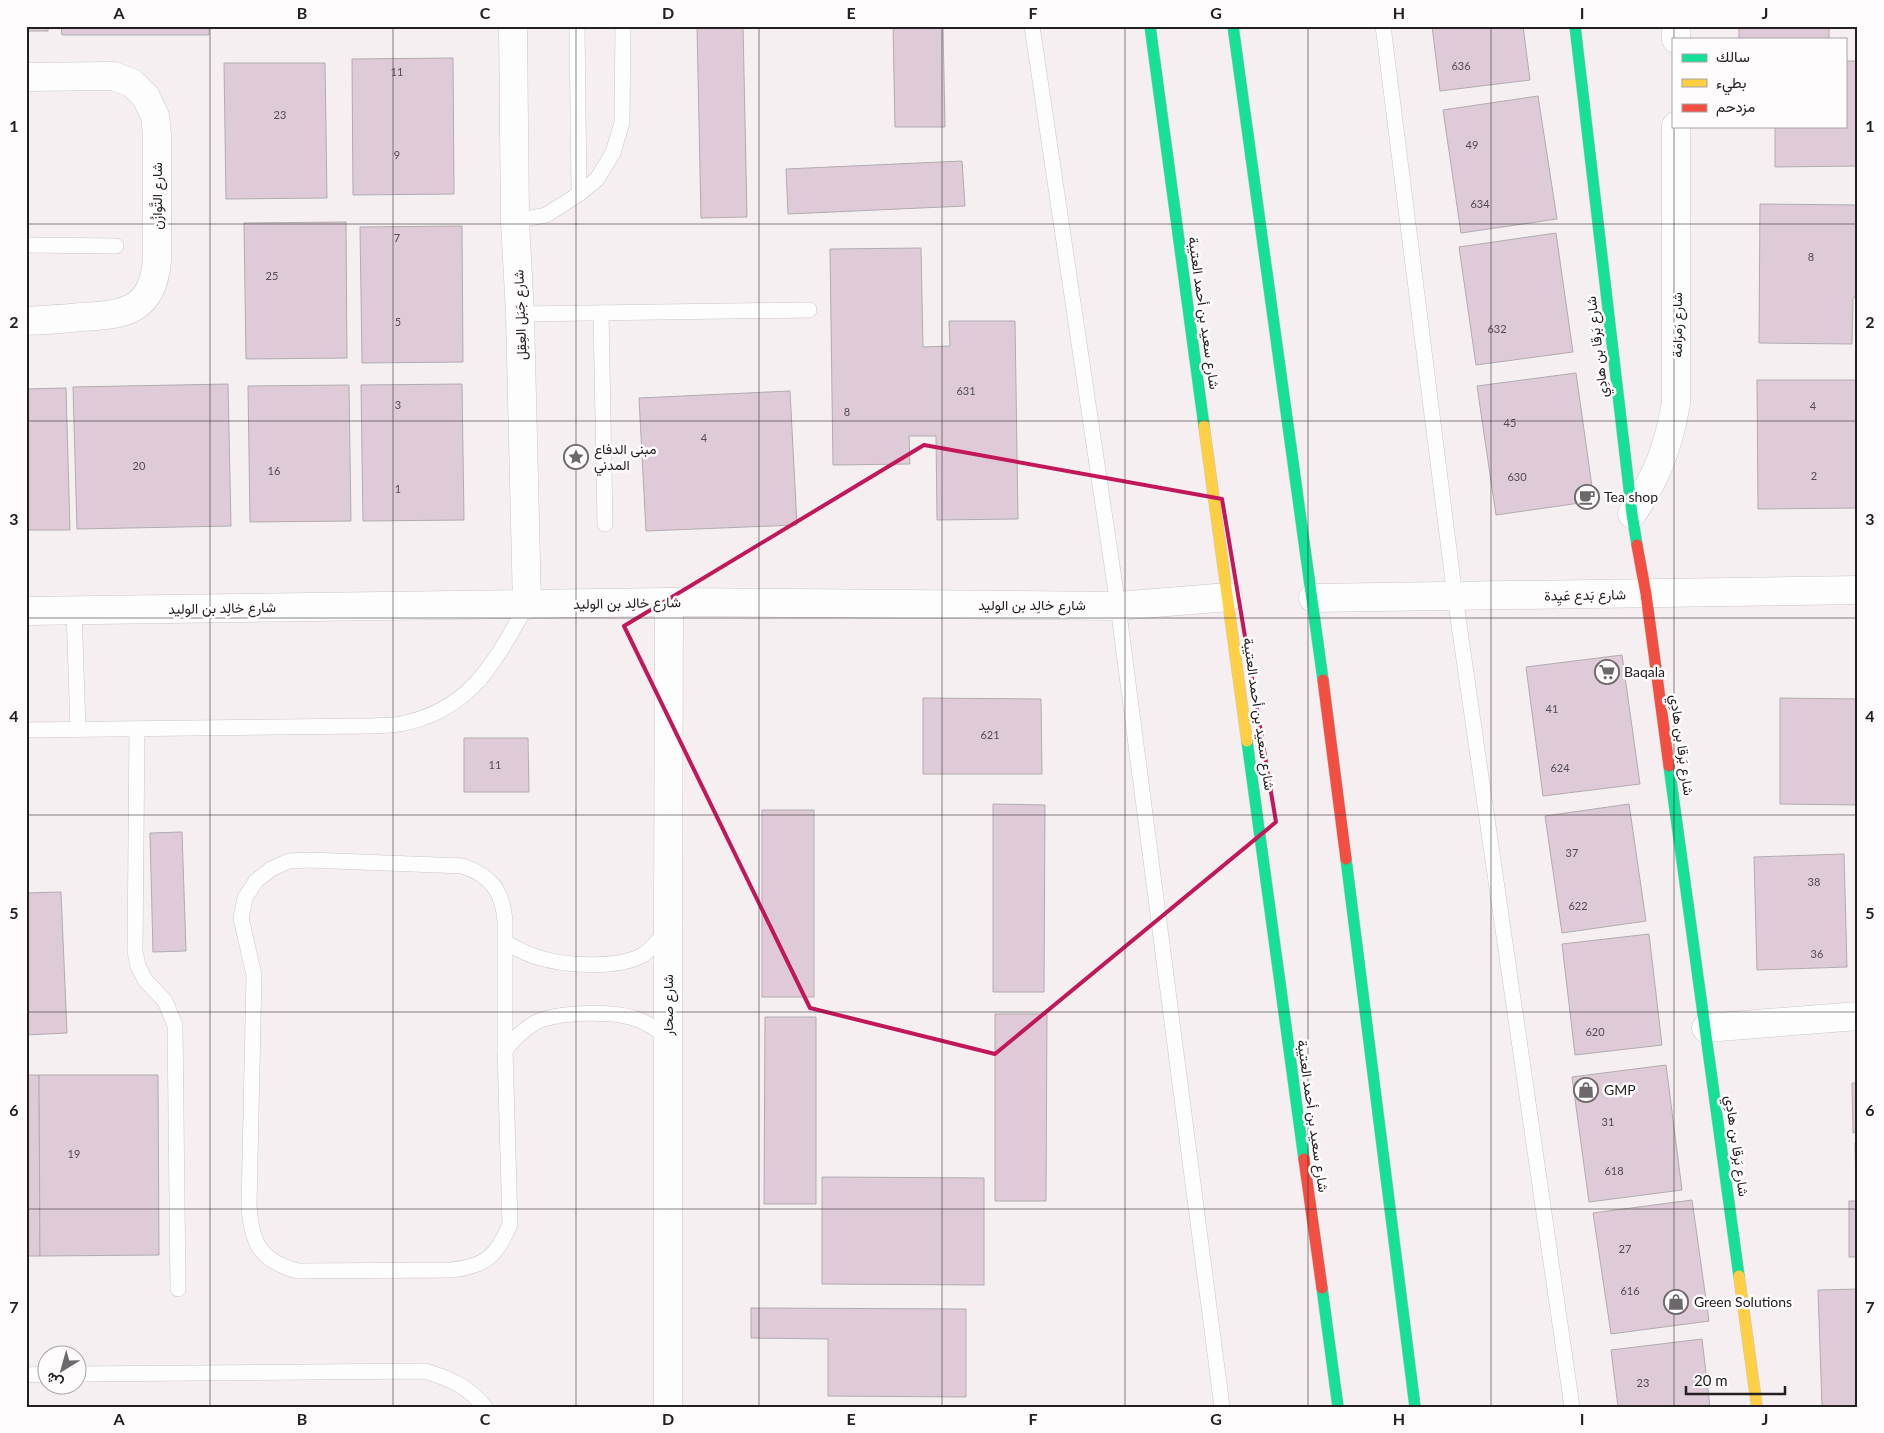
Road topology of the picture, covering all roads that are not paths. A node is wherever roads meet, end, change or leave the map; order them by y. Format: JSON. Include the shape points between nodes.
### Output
{"nodes":[{"id":1,"x":512,"y":26,"type":"edge"},
{"id":2,"x":577,"y":26,"type":"edge"},
{"id":3,"x":623,"y":26,"type":"edge"},
{"id":4,"x":1032,"y":26,"type":"edge"},
{"id":5,"x":1150,"y":26,"type":"edge"},
{"id":6,"x":1233,"y":26,"type":"edge"},
{"id":7,"x":1383,"y":26,"type":"edge"},
{"id":8,"x":1576,"y":26,"type":"edge"},
{"id":9,"x":26,"y":76,"type":"edge"},
{"id":10,"x":1676,"y":128,"type":"edge"},
{"id":11,"x":579,"y":194,"type":"junction"},
{"id":12,"x":515,"y":221,"type":"junction"},
{"id":13,"x":26,"y":245,"type":"edge"},
{"id":14,"x":116,"y":246,"type":"dead end"},
{"id":15,"x":809,"y":310,"type":"dead end"},
{"id":16,"x":601,"y":313,"type":"junction"},
{"id":17,"x":520,"y":314,"type":"junction"},
{"id":18,"x":26,"y":321,"type":"edge"},
{"id":19,"x":1632,"y":514,"type":"junction"},
{"id":20,"x":605,"y":524,"type":"dead end"},
{"id":21,"x":1858,"y":590,"type":"edge"},
{"id":22,"x":1646,"y":594,"type":"junction"},
{"id":23,"x":1228,"y":597,"type":"junction"},
{"id":24,"x":1455,"y":597,"type":"junction"},
{"id":25,"x":1313,"y":598,"type":"junction"},
{"id":26,"x":669,"y":602,"type":"junction"},
{"id":27,"x":527,"y":605,"type":"junction"},
{"id":28,"x":1118,"y":606,"type":"junction"},
{"id":29,"x":74,"y":610,"type":"junction"},
{"id":30,"x":26,"y":611,"type":"edge"},
{"id":31,"x":78,"y":729,"type":"junction"},
{"id":32,"x":137,"y":729,"type":"junction"},
{"id":33,"x":26,"y":730,"type":"edge"},
{"id":34,"x":668,"y":926,"type":"junction"},
{"id":35,"x":506,"y":943,"type":"junction"},
{"id":36,"x":1858,"y":1016,"type":"edge"},
{"id":37,"x":1706,"y":1028,"type":"junction"},
{"id":38,"x":668,"y":1038,"type":"junction"},
{"id":39,"x":505,"y":1050,"type":"junction"},
{"id":40,"x":178,"y":1289,"type":"dead end"},
{"id":41,"x":88,"y":1374,"type":"edge"},
{"id":42,"x":485,"y":1407,"type":"edge"},
{"id":43,"x":668,"y":1407,"type":"edge"},
{"id":44,"x":1222,"y":1407,"type":"edge"},
{"id":45,"x":1338,"y":1407,"type":"edge"},
{"id":46,"x":1415,"y":1407,"type":"edge"},
{"id":47,"x":1572,"y":1407,"type":"edge"},
{"id":48,"x":1757,"y":1407,"type":"edge"}],
"edges":[{"from":1,"to":12,"type":"street","name":"شارع جَبَل العِقِل"},
{"from":2,"to":11,"type":"lane"},
{"from":3,"to":11,"type":"lane","via":[[622,122],[613,153],[597,179]]},
{"from":4,"to":28,"type":"lane"},
{"from":5,"to":23,"type":"main road","name":"شارع سعيد بن أحمد العتيبة"},
{"from":6,"to":25,"type":"main road"},
{"from":7,"to":24,"type":"lane"},
{"from":8,"to":19,"type":"main road","name":"شارع بَرقا بن هادِي"},
{"from":9,"to":18,"type":"street","name":"شارع التَّوازُن","via":[[113,76],[132,84],[146,97],[155,116],[157,136],[157,260],[155,277],[148,293],[136,306],[121,313]]},
{"from":10,"to":19,"type":"street","name":"شارع رَمرَامَة","via":[[1676,403],[1662,462]]},
{"from":11,"to":12,"type":"lane","via":[[546,215]]},
{"from":12,"to":17,"type":"street","name":"شارع جَبَل العِقِل"},
{"from":13,"to":14,"type":"lane"},
{"from":15,"to":16,"type":"lane"},
{"from":16,"to":17,"type":"lane"},
{"from":16,"to":20,"type":"lane"},
{"from":17,"to":27,"type":"street","name":"شارع جَبَل العِقِل"},
{"from":19,"to":22,"type":"main road","name":"شارع بَرقا بن هادِي"},
{"from":21,"to":22,"type":"street","name":"شارع بَدع عَيِدة"},
{"from":22,"to":24,"type":"street","name":"شارع بَدع عَيِدة"},
{"from":22,"to":37,"type":"main road","name":"شارع بَرقا بن هادِي"},
{"from":23,"to":28,"type":"street","name":"شارع خالِد بن الوليد"},
{"from":23,"to":45,"type":"main road","name":"شارع سعيد بن أحمد العتيبة"},
{"from":24,"to":25,"type":"street","name":"شارع بَدع عَيِدة"},
{"from":24,"to":47,"type":"lane"},
{"from":25,"to":46,"type":"main road"},
{"from":26,"to":27,"type":"street","name":"شارع خالِد بن الوليد"},
{"from":26,"to":28,"type":"street","name":"شارع خالِد بن الوليد"},
{"from":26,"to":34,"type":"street","name":"شارع صحار"},
{"from":27,"to":29,"type":"street","name":"شارع خالِد بن الوليد"},
{"from":27,"to":32,"type":"lane","via":[[497,658],[478,682],[456,702],[429,716],[400,724],[370,726]]},
{"from":28,"to":44,"type":"lane"},
{"from":29,"to":30,"type":"street","name":"شارع خالِد بن الوليد"},
{"from":29,"to":31,"type":"lane"},
{"from":31,"to":32,"type":"lane"},
{"from":31,"to":33,"type":"lane"},
{"from":32,"to":40,"type":"lane","via":[[135,951],[145,980],[165,1001],[174,1026]]},
{"from":34,"to":35,"type":"lane","via":[[658,942],[643,954],[626,961],[555,962]]},
{"from":34,"to":38,"type":"street","name":"شارع صحار"},
{"from":35,"to":39,"type":"lane"},
{"from":35,"to":39,"type":"lane","via":[[504,907],[499,892],[477,871],[463,866],[289,861],[271,868],[256,881],[246,898],[241,918],[254,975],[250,1224],[255,1241],[266,1256],[281,1266],[298,1271],[451,1270],[471,1267],[490,1258],[510,1224]]},
{"from":36,"to":37,"type":"street"},
{"from":37,"to":48,"type":"main road","name":"شارع بَرقا بن هادِي"},
{"from":38,"to":39,"type":"lane","via":[[654,1027],[621,1014],[552,1016],[518,1035]]},
{"from":38,"to":43,"type":"street","name":"شارع صحار"},
{"from":41,"to":42,"type":"lane","via":[[425,1371],[451,1379],[474,1393]]}]}
